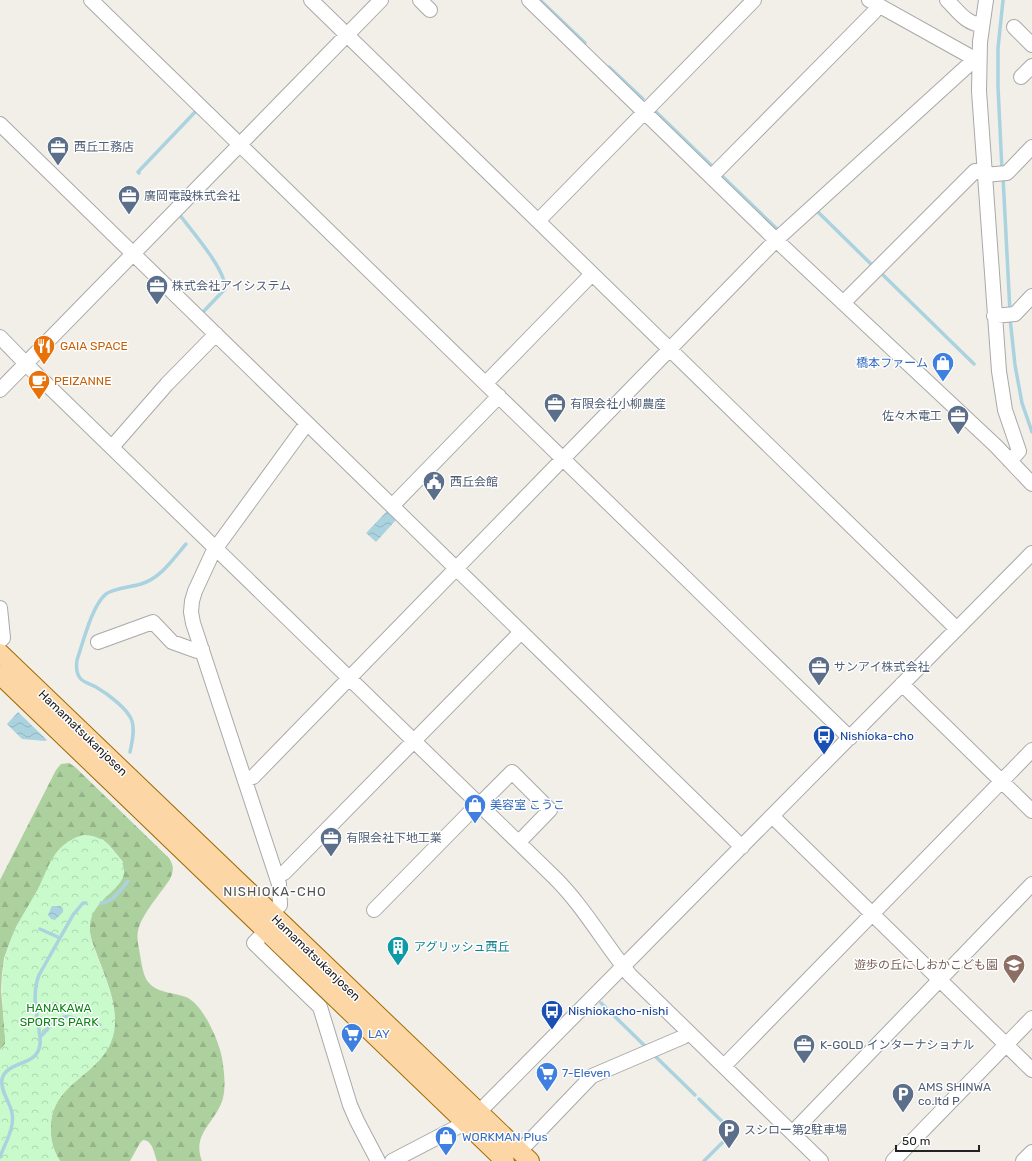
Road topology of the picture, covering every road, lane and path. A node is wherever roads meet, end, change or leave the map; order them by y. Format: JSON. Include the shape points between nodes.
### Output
{"nodes":[{"id":1,"x":91,"y":0,"type":"edge"},
{"id":2,"x":311,"y":0,"type":"edge"},
{"id":3,"x":381,"y":0,"type":"edge"},
{"id":4,"x":420,"y":0,"type":"edge"},
{"id":5,"x":529,"y":0,"type":"edge"},
{"id":6,"x":754,"y":0,"type":"edge"},
{"id":7,"x":948,"y":0,"type":"edge"},
{"id":8,"x":986,"y":0,"type":"edge"},
{"id":9,"x":873,"y":2,"type":"edge"},
{"id":10,"x":430,"y":10,"type":"dead end"},
{"id":11,"x":982,"y":25,"type":"junction"},
{"id":12,"x":1014,"y":27,"type":"dead end"},
{"id":13,"x":347,"y":35,"type":"junction"},
{"id":14,"x":1032,"y":45,"type":"edge"},
{"id":15,"x":977,"y":59,"type":"junction"},
{"id":16,"x":1032,"y":66,"type":"edge"},
{"id":17,"x":1021,"y":77,"type":"dead end"},
{"id":18,"x":644,"y":112,"type":"junction"},
{"id":19,"x":0,"y":124,"type":"edge"},
{"id":20,"x":239,"y":144,"type":"junction"},
{"id":21,"x":1032,"y":147,"type":"edge"},
{"id":22,"x":986,"y":174,"type":"junction"},
{"id":23,"x":711,"y":176,"type":"junction"},
{"id":24,"x":538,"y":221,"type":"junction"},
{"id":25,"x":776,"y":240,"type":"junction"},
{"id":26,"x":133,"y":254,"type":"junction"},
{"id":27,"x":592,"y":274,"type":"junction"},
{"id":28,"x":1032,"y":296,"type":"edge"},
{"id":29,"x":843,"y":303,"type":"junction"},
{"id":30,"x":1002,"y":316,"type":"junction"},
{"id":31,"x":216,"y":334,"type":"junction"},
{"id":32,"x":0,"y":337,"type":"edge"},
{"id":33,"x":670,"y":349,"type":"junction"},
{"id":34,"x":26,"y":363,"type":"junction"},
{"id":35,"x":486,"y":383,"type":"junction"},
{"id":36,"x":0,"y":390,"type":"edge"},
{"id":37,"x":499,"y":396,"type":"junction"},
{"id":38,"x":308,"y":424,"type":"junction"},
{"id":39,"x":112,"y":448,"type":"junction"},
{"id":40,"x":563,"y":459,"type":"junction"},
{"id":41,"x":1010,"y":461,"type":"junction"},
{"id":42,"x":1032,"y":484,"type":"edge"},
{"id":43,"x":392,"y":506,"type":"junction"},
{"id":44,"x":216,"y":548,"type":"junction"},
{"id":45,"x":1032,"y":553,"type":"edge"},
{"id":46,"x":456,"y":569,"type":"junction"},
{"id":47,"x":0,"y":608,"type":"edge"},
{"id":48,"x":957,"y":629,"type":"junction"},
{"id":49,"x":521,"y":632,"type":"junction"},
{"id":50,"x":0,"y":641,"type":"edge"},
{"id":51,"x":98,"y":642,"type":"dead end"},
{"id":52,"x":202,"y":650,"type":"junction"},
{"id":53,"x":0,"y":653,"type":"edge"},
{"id":54,"x":0,"y":675,"type":"edge"},
{"id":55,"x":350,"y":678,"type":"junction"},
{"id":56,"x":902,"y":684,"type":"junction"},
{"id":57,"x":850,"y":738,"type":"junction"},
{"id":58,"x":414,"y":740,"type":"junction"},
{"id":59,"x":1032,"y":750,"type":"edge"},
{"id":60,"x":245,"y":780,"type":"junction"},
{"id":61,"x":1002,"y":781,"type":"junction"},
{"id":62,"x":480,"y":804,"type":"junction"},
{"id":63,"x":1032,"y":811,"type":"edge"},
{"id":64,"x":772,"y":816,"type":"junction"},
{"id":65,"x":519,"y":842,"type":"junction"},
{"id":66,"x":742,"y":847,"type":"junction"},
{"id":67,"x":277,"y":875,"type":"junction"},
{"id":68,"x":1032,"y":884,"type":"edge"},
{"id":69,"x":374,"y":910,"type":"dead end"},
{"id":70,"x":873,"y":914,"type":"junction"},
{"id":71,"x":269,"y":923,"type":"junction"},
{"id":72,"x":623,"y":967,"type":"junction"},
{"id":73,"x":940,"y":980,"type":"junction"},
{"id":74,"x":1032,"y":1018,"type":"edge"},
{"id":75,"x":688,"y":1032,"type":"junction"},
{"id":76,"x":1006,"y":1044,"type":"junction"},
{"id":77,"x":724,"y":1066,"type":"junction"},
{"id":78,"x":1032,"y":1070,"type":"edge"},
{"id":79,"x":472,"y":1118,"type":"junction"},
{"id":80,"x":792,"y":1133,"type":"junction"},
{"id":81,"x":1032,"y":1152,"type":"edge"},
{"id":82,"x":525,"y":1156,"type":"edge"},
{"id":83,"x":378,"y":1161,"type":"edge"},
{"id":84,"x":392,"y":1161,"type":"edge"},
{"id":85,"x":505,"y":1161,"type":"edge"},
{"id":86,"x":821,"y":1161,"type":"edge"},
{"id":87,"x":893,"y":1161,"type":"edge"},
{"id":88,"x":1023,"y":1161,"type":"edge"}],
"edges":[{"from":1,"to":20,"type":"street"},
{"from":2,"to":13,"type":"street"},
{"from":3,"to":13,"type":"street"},
{"from":4,"to":10,"type":"street"},
{"from":5,"to":18,"type":"street"},
{"from":6,"to":18,"type":"street"},
{"from":7,"to":11,"type":"street","via":[[969,22]]},
{"from":8,"to":11,"type":"street"},
{"from":9,"to":15,"type":"street"},
{"from":9,"to":23,"type":"street","via":[[874,12]]},
{"from":11,"to":15,"type":"street"},
{"from":12,"to":14,"type":"street"},
{"from":13,"to":20,"type":"street"},
{"from":13,"to":24,"type":"street"},
{"from":15,"to":22,"type":"street"},
{"from":15,"to":25,"type":"street"},
{"from":16,"to":17,"type":"street"},
{"from":18,"to":23,"type":"street"},
{"from":18,"to":24,"type":"street"},
{"from":19,"to":26,"type":"street"},
{"from":20,"to":26,"type":"street"},
{"from":20,"to":35,"type":"street"},
{"from":21,"to":22,"type":"street","via":[[1007,173]]},
{"from":22,"to":29,"type":"street","via":[[975,171]]},
{"from":22,"to":30,"type":"street"},
{"from":23,"to":25,"type":"street"},
{"from":24,"to":27,"type":"street"},
{"from":25,"to":29,"type":"street"},
{"from":25,"to":33,"type":"street"},
{"from":26,"to":31,"type":"street"},
{"from":26,"to":34,"type":"street"},
{"from":27,"to":33,"type":"street"},
{"from":27,"to":35,"type":"street"},
{"from":28,"to":30,"type":"street","via":[[1015,314]]},
{"from":29,"to":41,"type":"street"},
{"from":30,"to":41,"type":"street","via":[[1002,397],[1020,451]]},
{"from":31,"to":38,"type":"street"},
{"from":31,"to":39,"type":"street","via":[[167,384]]},
{"from":32,"to":34,"type":"street"},
{"from":33,"to":40,"type":"street"},
{"from":33,"to":48,"type":"street"},
{"from":34,"to":36,"type":"street"},
{"from":34,"to":39,"type":"street"},
{"from":35,"to":37,"type":"street"},
{"from":37,"to":40,"type":"street"},
{"from":37,"to":43,"type":"street"},
{"from":38,"to":43,"type":"street"},
{"from":38,"to":44,"type":"street"},
{"from":39,"to":44,"type":"street"},
{"from":40,"to":46,"type":"street"},
{"from":40,"to":57,"type":"street"},
{"from":41,"to":42,"type":"street"},
{"from":43,"to":46,"type":"street"},
{"from":44,"to":52,"type":"street","via":[[192,601],[193,623]]},
{"from":44,"to":55,"type":"street"},
{"from":45,"to":48,"type":"street"},
{"from":46,"to":49,"type":"street"},
{"from":46,"to":55,"type":"street"},
{"from":47,"to":50,"type":"street","via":[[3,638]]},
{"from":48,"to":56,"type":"street"},
{"from":49,"to":58,"type":"street"},
{"from":49,"to":66,"type":"street"},
{"from":51,"to":52,"type":"street","via":[[153,622],[172,642],[197,651]]},
{"from":52,"to":60,"type":"street"},
{"from":53,"to":71,"type":"main road","name":"Hamamatsukanjosen"},
{"from":54,"to":71,"type":"main road","name":"Hamamatsukanjosen"},
{"from":55,"to":58,"type":"street"},
{"from":55,"to":60,"type":"street","via":[[253,777]]},
{"from":56,"to":57,"type":"street"},
{"from":56,"to":61,"type":"street"},
{"from":57,"to":64,"type":"street"},
{"from":58,"to":62,"type":"street"},
{"from":58,"to":67,"type":"street","via":[[284,873]]},
{"from":59,"to":61,"type":"street"},
{"from":60,"to":67,"type":"street"},
{"from":61,"to":63,"type":"street"},
{"from":61,"to":70,"type":"street"},
{"from":62,"to":65,"type":"street"},
{"from":62,"to":65,"type":"street","via":[[512,772],[550,810]]},
{"from":62,"to":69,"type":"street"},
{"from":64,"to":66,"type":"street"},
{"from":64,"to":70,"type":"street"},
{"from":65,"to":72,"type":"street","via":[[566,890]]},
{"from":66,"to":72,"type":"street"},
{"from":67,"to":71,"type":"street","via":[[280,884],[280,905]]},
{"from":68,"to":73,"type":"street"},
{"from":70,"to":73,"type":"street"},
{"from":70,"to":77,"type":"street"},
{"from":71,"to":79,"type":"main road","name":"Hamamatsukanjosen"},
{"from":71,"to":83,"type":"street","via":[[254,943],[320,1007],[350,1105]]},
{"from":72,"to":75,"type":"street"},
{"from":72,"to":79,"type":"street"},
{"from":73,"to":76,"type":"street"},
{"from":73,"to":80,"type":"street"},
{"from":74,"to":76,"type":"street"},
{"from":75,"to":77,"type":"street"},
{"from":75,"to":82,"type":"street","via":[[682,1038],[592,1076]]},
{"from":76,"to":78,"type":"street"},
{"from":76,"to":87,"type":"street"},
{"from":77,"to":80,"type":"street"},
{"from":79,"to":82,"type":"main road","name":"Hamamatsukanjosen"},
{"from":79,"to":84,"type":"street"},
{"from":79,"to":85,"type":"main road","name":"Hamamatsukanjosen"},
{"from":80,"to":86,"type":"street"},
{"from":81,"to":88,"type":"street"}]}
